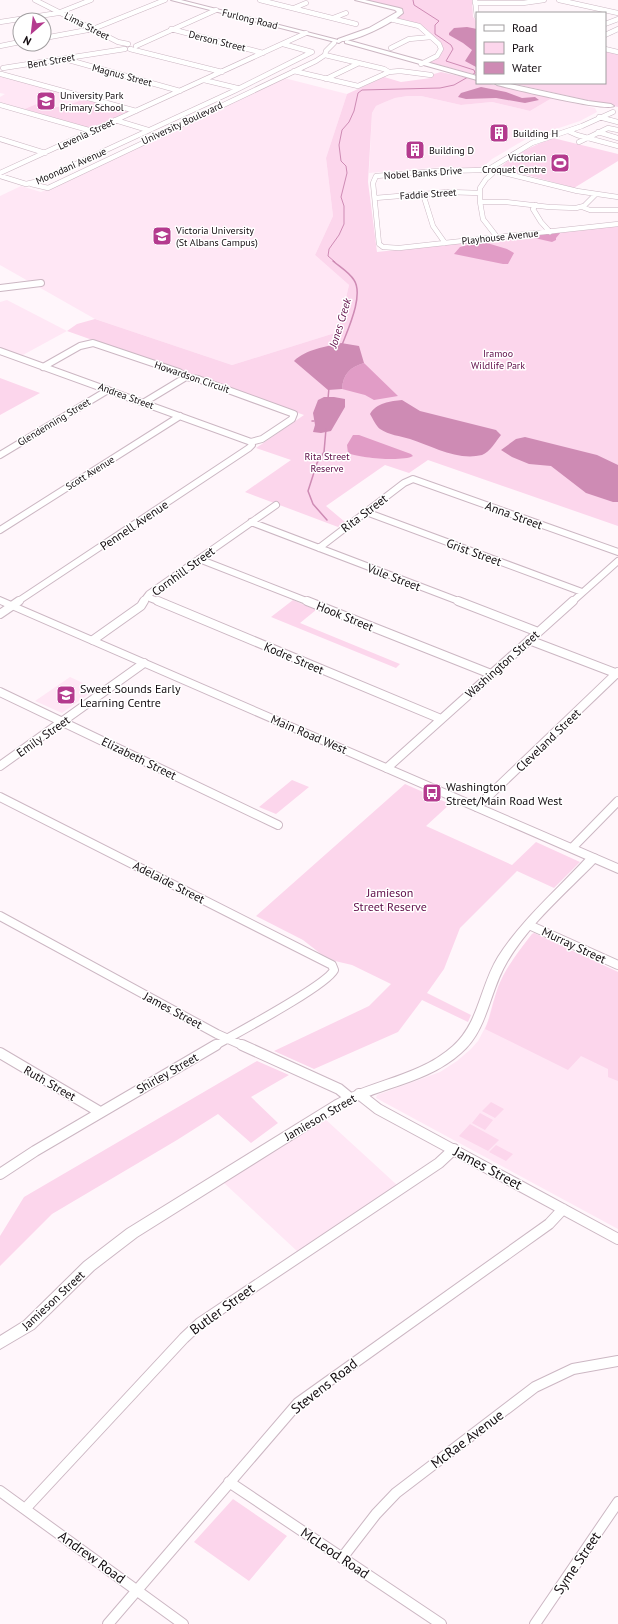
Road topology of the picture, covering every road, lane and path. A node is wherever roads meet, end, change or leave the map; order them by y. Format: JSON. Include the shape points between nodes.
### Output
{"nodes":[{"id":1,"x":35,"y":0,"type":"edge"},
{"id":2,"x":91,"y":0,"type":"edge"},
{"id":3,"x":165,"y":0,"type":"edge"},
{"id":4,"x":174,"y":0,"type":"edge"},
{"id":5,"x":260,"y":0,"type":"edge"},
{"id":6,"x":358,"y":0,"type":"edge"},
{"id":7,"x":544,"y":0,"type":"edge"},
{"id":8,"x":559,"y":0,"type":"edge"},
{"id":9,"x":475,"y":1,"type":"edge"},
{"id":10,"x":522,"y":2,"type":"edge"},
{"id":11,"x":306,"y":3,"type":"dead end"},
{"id":12,"x":294,"y":8,"type":"junction"},
{"id":13,"x":216,"y":10,"type":"junction"},
{"id":14,"x":60,"y":12,"type":"junction"},
{"id":15,"x":476,"y":12,"type":"edge"},
{"id":16,"x":346,"y":13,"type":"dead end"},
{"id":17,"x":618,"y":13,"type":"edge"},
{"id":18,"x":333,"y":18,"type":"junction"},
{"id":19,"x":618,"y":18,"type":"edge"},
{"id":20,"x":390,"y":19,"type":"junction"},
{"id":21,"x":0,"y":22,"type":"edge"},
{"id":22,"x":356,"y":24,"type":"dead end"},
{"id":23,"x":606,"y":24,"type":"edge"},
{"id":24,"x":93,"y":29,"type":"junction"},
{"id":25,"x":171,"y":29,"type":"junction"},
{"id":26,"x":617,"y":30,"type":"edge"},
{"id":27,"x":306,"y":33,"type":"junction"},
{"id":28,"x":606,"y":35,"type":"edge"},
{"id":29,"x":431,"y":36,"type":"junction"},
{"id":30,"x":52,"y":37,"type":"edge"},
{"id":31,"x":342,"y":42,"type":"junction"},
{"id":32,"x":12,"y":44,"type":"edge"},
{"id":33,"x":283,"y":44,"type":"junction"},
{"id":34,"x":0,"y":46,"type":"edge"},
{"id":35,"x":127,"y":46,"type":"junction"},
{"id":36,"x":391,"y":48,"type":"dead end"},
{"id":37,"x":606,"y":49,"type":"edge"},
{"id":38,"x":618,"y":52,"type":"edge"},
{"id":39,"x":263,"y":53,"type":"junction"},
{"id":40,"x":325,"y":55,"type":"junction"},
{"id":41,"x":65,"y":59,"type":"junction"},
{"id":42,"x":359,"y":63,"type":"junction"},
{"id":43,"x":421,"y":64,"type":"junction"},
{"id":44,"x":294,"y":71,"type":"junction"},
{"id":45,"x":3,"y":72,"type":"edge"},
{"id":46,"x":222,"y":72,"type":"junction"},
{"id":47,"x":389,"y":72,"type":"junction"},
{"id":48,"x":431,"y":75,"type":"dead end"},
{"id":49,"x":476,"y":78,"type":"edge"},
{"id":50,"x":326,"y":79,"type":"junction"},
{"id":51,"x":204,"y":80,"type":"junction"},
{"id":52,"x":502,"y":84,"type":"edge"},
{"id":53,"x":236,"y":88,"type":"junction"},
{"id":54,"x":179,"y":91,"type":"junction"},
{"id":55,"x":0,"y":105,"type":"edge"},
{"id":56,"x":136,"y":111,"type":"junction"},
{"id":57,"x":611,"y":111,"type":"edge"},
{"id":58,"x":115,"y":120,"type":"junction"},
{"id":59,"x":618,"y":122,"type":"edge"},
{"id":60,"x":147,"y":130,"type":"junction"},
{"id":61,"x":618,"y":130,"type":"edge"},
{"id":62,"x":92,"y":131,"type":"junction"},
{"id":63,"x":568,"y":131,"type":"junction"},
{"id":64,"x":598,"y":132,"type":"junction"},
{"id":65,"x":586,"y":138,"type":"junction"},
{"id":66,"x":618,"y":138,"type":"edge"},
{"id":67,"x":0,"y":139,"type":"edge"},
{"id":68,"x":579,"y":142,"type":"dead end"},
{"id":69,"x":618,"y":146,"type":"edge"},
{"id":70,"x":45,"y":152,"type":"junction"},
{"id":71,"x":491,"y":172,"type":"junction"},
{"id":72,"x":0,"y":175,"type":"edge"},
{"id":73,"x":31,"y":184,"type":"junction"},
{"id":74,"x":480,"y":193,"type":"junction"},
{"id":75,"x":423,"y":194,"type":"junction"},
{"id":76,"x":595,"y":195,"type":"junction"},
{"id":77,"x":618,"y":197,"type":"edge"},
{"id":78,"x":375,"y":198,"type":"junction"},
{"id":79,"x":480,"y":202,"type":"junction"},
{"id":80,"x":538,"y":206,"type":"junction"},
{"id":81,"x":582,"y":207,"type":"junction"},
{"id":82,"x":618,"y":210,"type":"edge"},
{"id":83,"x":618,"y":224,"type":"edge"},
{"id":84,"x":550,"y":232,"type":"junction"},
{"id":85,"x":497,"y":237,"type":"junction"},
{"id":86,"x":445,"y":243,"type":"junction"},
{"id":87,"x":40,"y":283,"type":"dead end"},
{"id":88,"x":0,"y":288,"type":"edge"},
{"id":89,"x":0,"y":352,"type":"edge"},
{"id":90,"x":42,"y":367,"type":"junction"},
{"id":91,"x":186,"y":377,"type":"junction"},
{"id":92,"x":108,"y":390,"type":"junction"},
{"id":93,"x":143,"y":403,"type":"junction"},
{"id":94,"x":180,"y":416,"type":"junction"},
{"id":95,"x":251,"y":442,"type":"junction"},
{"id":96,"x":0,"y":454,"type":"edge"},
{"id":97,"x":410,"y":480,"type":"joint"},
{"id":98,"x":276,"y":505,"type":"dead end"},
{"id":99,"x":366,"y":512,"type":"junction"},
{"id":100,"x":251,"y":522,"type":"junction"},
{"id":101,"x":0,"y":530,"type":"edge"},
{"id":102,"x":319,"y":548,"type":"junction"},
{"id":103,"x":618,"y":552,"type":"edge"},
{"id":104,"x":199,"y":559,"type":"junction"},
{"id":105,"x":618,"y":561,"type":"edge"},
{"id":106,"x":582,"y":592,"type":"junction"},
{"id":107,"x":147,"y":597,"type":"junction"},
{"id":108,"x":0,"y":600,"type":"edge"},
{"id":109,"x":13,"y":606,"type":"junction"},
{"id":110,"x":0,"y":614,"type":"edge"},
{"id":111,"x":538,"y":632,"type":"junction"},
{"id":112,"x":93,"y":640,"type":"junction"},
{"id":113,"x":529,"y":640,"type":"junction"},
{"id":114,"x":144,"y":663,"type":"junction"},
{"id":115,"x":618,"y":673,"type":"edge"},
{"id":116,"x":491,"y":674,"type":"junction"},
{"id":117,"x":0,"y":692,"type":"edge"},
{"id":118,"x":440,"y":719,"type":"junction"},
{"id":119,"x":63,"y":722,"type":"junction"},
{"id":120,"x":0,"y":766,"type":"edge"},
{"id":121,"x":387,"y":768,"type":"junction"},
{"id":122,"x":0,"y":797,"type":"edge"},
{"id":123,"x":618,"y":801,"type":"edge"},
{"id":124,"x":477,"y":807,"type":"junction"},
{"id":125,"x":278,"y":825,"type":"dead end"},
{"id":126,"x":572,"y":848,"type":"junction"},
{"id":127,"x":594,"y":858,"type":"junction"},
{"id":128,"x":618,"y":869,"type":"edge"},
{"id":129,"x":0,"y":916,"type":"edge"},
{"id":130,"x":529,"y":925,"type":"junction"},
{"id":131,"x":618,"y":965,"type":"edge"},
{"id":132,"x":334,"y":972,"type":"joint"},
{"id":133,"x":228,"y":1038,"type":"junction"},
{"id":134,"x":0,"y":1054,"type":"edge"},
{"id":135,"x":354,"y":1096,"type":"junction"},
{"id":136,"x":100,"y":1112,"type":"junction"},
{"id":137,"x":454,"y":1149,"type":"junction"},
{"id":138,"x":0,"y":1174,"type":"edge"},
{"id":139,"x":563,"y":1209,"type":"junction"},
{"id":140,"x":618,"y":1239,"type":"edge"},
{"id":141,"x":0,"y":1343,"type":"edge"},
{"id":142,"x":618,"y":1361,"type":"edge"},
{"id":143,"x":229,"y":1482,"type":"junction"},
{"id":144,"x":0,"y":1491,"type":"edge"},
{"id":145,"x":618,"y":1502,"type":"edge"},
{"id":146,"x":25,"y":1509,"type":"junction"},
{"id":147,"x":342,"y":1558,"type":"junction"},
{"id":148,"x":137,"y":1590,"type":"junction"},
{"id":149,"x":108,"y":1624,"type":"edge"},
{"id":150,"x":184,"y":1624,"type":"edge"},
{"id":151,"x":441,"y":1624,"type":"edge"},
{"id":152,"x":535,"y":1624,"type":"edge"}],
"edges":[{"from":1,"to":14,"type":"street","name":"Lima Street"},
{"from":2,"to":14,"type":"street"},
{"from":3,"to":24,"type":"street"},
{"from":4,"to":13,"type":"main road","name":"Furlong Road"},
{"from":5,"to":12,"type":"street"},
{"from":6,"to":20,"type":"street","via":[[400,10],[400,13]]},
{"from":7,"to":10,"type":"street"},
{"from":8,"to":17,"type":"street"},
{"from":9,"to":10,"type":"street"},
{"from":9,"to":15,"type":"street"},
{"from":11,"to":12,"type":"street"},
{"from":12,"to":18,"type":"street"},
{"from":13,"to":25,"type":"street","name":"Bent Street"},
{"from":13,"to":27,"type":"main road","name":"Furlong Road"},
{"from":14,"to":21,"type":"street"},
{"from":14,"to":24,"type":"street","name":"Lima Street"},
{"from":16,"to":18,"type":"street"},
{"from":18,"to":22,"type":"street"},
{"from":19,"to":23,"type":"street"},
{"from":20,"to":29,"type":"street","via":[[419,26]]},
{"from":20,"to":31,"type":"street"},
{"from":24,"to":30,"type":"street"},
{"from":24,"to":35,"type":"street","name":"Lima Street"},
{"from":25,"to":35,"type":"street","name":"Bent Street"},
{"from":25,"to":39,"type":"street","name":"Derson Street"},
{"from":26,"to":28,"type":"street"},
{"from":27,"to":31,"type":"main road","name":"Furlong Road"},
{"from":27,"to":33,"type":"street","name":"Levenia Street"},
{"from":29,"to":36,"type":"street","via":[[409,39]]},
{"from":29,"to":43,"type":"street","via":[[441,49],[437,56]]},
{"from":31,"to":40,"type":"street","via":[[328,49]]},
{"from":31,"to":43,"type":"main road","name":"Furlong Road"},
{"from":32,"to":34,"type":"street"},
{"from":33,"to":39,"type":"street","name":"Levenia Street"},
{"from":33,"to":53,"type":"street","name":"Moondani Avenue","via":[[312,52]]},
{"from":35,"to":41,"type":"street","name":"Bent Street"},
{"from":35,"to":46,"type":"street","name":"Lima Street"},
{"from":37,"to":38,"type":"street"},
{"from":39,"to":46,"type":"street","name":"Levenia Street"},
{"from":40,"to":42,"type":"street"},
{"from":40,"to":44,"type":"street","name":"University Boulevard"},
{"from":41,"to":45,"type":"street","name":"Bent Street"},
{"from":41,"to":54,"type":"street","name":"Magnus Street"},
{"from":42,"to":47,"type":"street"},
{"from":42,"to":50,"type":"street"},
{"from":43,"to":49,"type":"main road","name":"Furlong Road"},
{"from":44,"to":50,"type":"street"},
{"from":44,"to":73,"type":"street","name":"University Boulevard","via":[[48,188]]},
{"from":45,"to":56,"type":"street"},
{"from":46,"to":51,"type":"street","name":"Levenia Street"},
{"from":47,"to":48,"type":"street","via":[[398,70],[422,76]]},
{"from":47,"to":50,"type":"street","via":[[358,86]]},
{"from":51,"to":53,"type":"street"},
{"from":51,"to":54,"type":"street","name":"Levenia Street"},
{"from":52,"to":57,"type":"main road","via":[[588,103]]},
{"from":53,"to":60,"type":"street","name":"Moondani Avenue"},
{"from":54,"to":56,"type":"street","name":"Levenia Street"},
{"from":55,"to":62,"type":"street"},
{"from":56,"to":58,"type":"street","name":"Levenia Street"},
{"from":57,"to":59,"type":"street"},
{"from":57,"to":63,"type":"street"},
{"from":58,"to":60,"type":"street"},
{"from":58,"to":62,"type":"street","name":"Levenia Street"},
{"from":60,"to":73,"type":"street","name":"Moondani Avenue"},
{"from":61,"to":64,"type":"street","via":[[608,128]]},
{"from":62,"to":70,"type":"street","name":"Levenia Street"},
{"from":63,"to":65,"type":"street"},
{"from":63,"to":71,"type":"street","via":[[532,143],[502,160]]},
{"from":64,"to":65,"type":"street"},
{"from":64,"to":66,"type":"street"},
{"from":65,"to":68,"type":"street"},
{"from":65,"to":69,"type":"street"},
{"from":67,"to":70,"type":"street"},
{"from":70,"to":72,"type":"street","name":"Levenia Street"},
{"from":71,"to":74,"type":"street","via":[[480,188]]},
{"from":71,"to":76,"type":"street","name":"Nobel Banks Drive"},
{"from":71,"to":78,"type":"street","name":"Nobel Banks Drive","via":[[437,171],[376,176]]},
{"from":72,"to":73,"type":"street","name":"Moondani Avenue"},
{"from":74,"to":75,"type":"street","name":"Faddie Street"},
{"from":74,"to":79,"type":"street"},
{"from":75,"to":78,"type":"street","name":"Faddie Street"},
{"from":75,"to":86,"type":"street","via":[[433,226]]},
{"from":76,"to":77,"type":"street","name":"Nobel Banks Drive"},
{"from":76,"to":81,"type":"street"},
{"from":78,"to":86,"type":"street","name":"Playhouse Avenue","via":[[379,244],[383,247],[399,248]]},
{"from":79,"to":80,"type":"street","via":[[511,202]]},
{"from":79,"to":85,"type":"street","via":[[483,219]]},
{"from":80,"to":81,"type":"street"},
{"from":80,"to":84,"type":"street","via":[[535,212]]},
{"from":81,"to":82,"type":"street","via":[[590,210]]},
{"from":83,"to":84,"type":"street","name":"Playhouse Avenue"},
{"from":84,"to":85,"type":"street","name":"Playhouse Avenue"},
{"from":85,"to":86,"type":"street","name":"Playhouse Avenue"},
{"from":87,"to":88,"type":"street"},
{"from":89,"to":90,"type":"street","name":"Andrea Street"},
{"from":90,"to":91,"type":"street","name":"Howardson Circuit","via":[[83,344],[93,343],[179,372]]},
{"from":90,"to":92,"type":"street","name":"Andrea Street"},
{"from":91,"to":93,"type":"street"},
{"from":91,"to":95,"type":"street","name":"Howardson Circuit","via":[[294,414],[292,419],[265,437]]},
{"from":92,"to":93,"type":"street","name":"Andrea Street"},
{"from":92,"to":96,"type":"street","name":"Glendenning Street"},
{"from":93,"to":94,"type":"street","name":"Andrea Street"},
{"from":94,"to":95,"type":"street","name":"Andrea Street"},
{"from":94,"to":101,"type":"street","name":"Scott Avenue"},
{"from":95,"to":109,"type":"street","name":"Pennell Avenue","via":[[249,448]]},
{"from":97,"to":99,"type":"street","name":"Rita Street"},
{"from":97,"to":103,"type":"street","name":"Anna Street","via":[[417,480]]},
{"from":98,"to":100,"type":"street","name":"Cornhill Street"},
{"from":99,"to":102,"type":"street","name":"Rita Street"},
{"from":99,"to":106,"type":"street","name":"Grist Street"},
{"from":100,"to":102,"type":"street","name":"Vule Street"},
{"from":100,"to":104,"type":"street","name":"Cornhill Street"},
{"from":102,"to":111,"type":"street","name":"Vule Street"},
{"from":104,"to":107,"type":"street","name":"Cornhill Street"},
{"from":104,"to":116,"type":"street","name":"Hook Street"},
{"from":105,"to":106,"type":"street","name":"Washington Street"},
{"from":106,"to":111,"type":"street","name":"Washington Street"},
{"from":107,"to":112,"type":"street","name":"Cornhill Street","via":[[141,606]]},
{"from":107,"to":118,"type":"street","name":"Kodre Street"},
{"from":108,"to":109,"type":"main road","name":"Main Road West"},
{"from":109,"to":110,"type":"street","name":"Pennell Avenue"},
{"from":109,"to":112,"type":"main road","name":"Main Road West"},
{"from":111,"to":113,"type":"street","name":"Washington Street"},
{"from":112,"to":114,"type":"main road","name":"Main Road West"},
{"from":113,"to":115,"type":"street"},
{"from":113,"to":116,"type":"street","name":"Washington Street"},
{"from":114,"to":119,"type":"street","name":"Emily Street"},
{"from":114,"to":121,"type":"main road","name":"Main Road West"},
{"from":115,"to":124,"type":"street","name":"Cleveland Street"},
{"from":116,"to":118,"type":"street","name":"Washington Street"},
{"from":117,"to":119,"type":"street","name":"Elizabeth Street"},
{"from":118,"to":121,"type":"street","name":"Washington Street"},
{"from":119,"to":120,"type":"street","name":"Emily Street"},
{"from":119,"to":125,"type":"street","name":"Elizabeth Street"},
{"from":121,"to":124,"type":"main road","name":"Main Road West"},
{"from":122,"to":132,"type":"street","name":"Adelaide Street","via":[[322,959],[333,966]]},
{"from":123,"to":126,"type":"street"},
{"from":124,"to":126,"type":"main road","name":"Main Road West"},
{"from":126,"to":127,"type":"main road","name":"Main Road West"},
{"from":127,"to":128,"type":"main road","name":"Main Road West"},
{"from":127,"to":130,"type":"street","name":"Jamieson Street"},
{"from":129,"to":133,"type":"street","name":"James Street"},
{"from":130,"to":131,"type":"street","name":"Murray Street"},
{"from":130,"to":135,"type":"street","name":"Jamieson Street","via":[[500,962],[490,982],[476,1026],[458,1050],[429,1068]]},
{"from":132,"to":133,"type":"street","name":"Shirley Street","via":[[312,989]]},
{"from":133,"to":135,"type":"street","name":"James Street"},
{"from":133,"to":136,"type":"street","name":"Shirley Street"},
{"from":134,"to":136,"type":"street","name":"Ruth Street"},
{"from":135,"to":137,"type":"street","name":"James Street"},
{"from":135,"to":141,"type":"street","name":"Jamieson Street","via":[[127,1237],[89,1266],[28,1325]]},
{"from":136,"to":138,"type":"street","name":"Shirley Street"},
{"from":137,"to":139,"type":"street","name":"James Street"},
{"from":137,"to":146,"type":"street","name":"Butler Street","via":[[439,1163],[200,1323]]},
{"from":139,"to":140,"type":"street","name":"James Street"},
{"from":139,"to":143,"type":"street","name":"Stevens Road","via":[[549,1224],[298,1403]]},
{"from":142,"to":147,"type":"street","name":"McRae Avenue","via":[[573,1369],[535,1387],[396,1493]]},
{"from":143,"to":147,"type":"street","name":"McLeod Road"},
{"from":143,"to":148,"type":"street","name":"Stevens Road"},
{"from":144,"to":146,"type":"street","name":"Andrew Road"},
{"from":145,"to":152,"type":"street","name":"Syme Street"},
{"from":146,"to":148,"type":"street","name":"Andrew Road"},
{"from":147,"to":151,"type":"street","name":"McLeod Road"},
{"from":148,"to":149,"type":"street","name":"Stevens Road"},
{"from":148,"to":150,"type":"street","name":"Andrew Road"}]}
